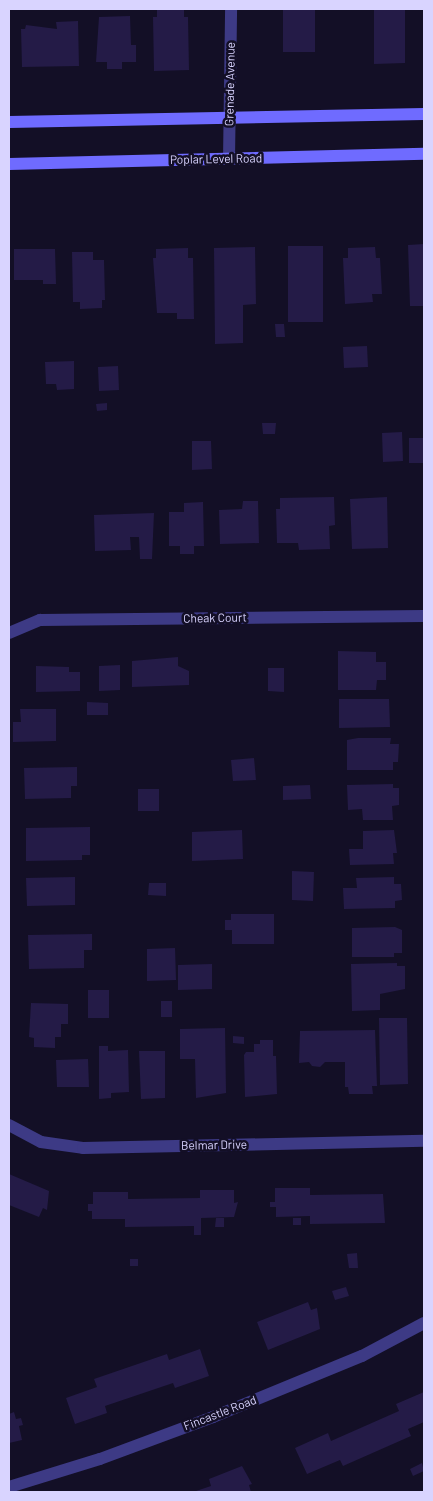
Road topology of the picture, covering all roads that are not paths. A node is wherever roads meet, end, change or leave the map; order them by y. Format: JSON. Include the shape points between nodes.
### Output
{"nodes":[{"id":1,"x":231,"y":9,"type":"edge"},
{"id":2,"x":424,"y":114,"type":"edge"},
{"id":3,"x":230,"y":117,"type":"junction"},
{"id":4,"x":9,"y":122,"type":"edge"},
{"id":5,"x":424,"y":154,"type":"edge"},
{"id":6,"x":229,"y":159,"type":"junction"},
{"id":7,"x":9,"y":164,"type":"edge"},
{"id":8,"x":424,"y":616,"type":"edge"},
{"id":9,"x":9,"y":633,"type":"edge"},
{"id":10,"x":9,"y":1125,"type":"edge"},
{"id":11,"x":424,"y":1141,"type":"edge"},
{"id":12,"x":424,"y":1323,"type":"edge"},
{"id":13,"x":9,"y":1487,"type":"edge"}],
"edges":[{"from":1,"to":3,"type":"street","name":"Grenade Avenue"},
{"from":2,"to":3,"type":"main road"},
{"from":3,"to":4,"type":"main road"},
{"from":3,"to":6,"type":"street","name":"Grenade Avenue"},
{"from":5,"to":6,"type":"main road","name":"Poplar Level Road"},
{"from":6,"to":7,"type":"main road","name":"Poplar Level Road"},
{"from":8,"to":9,"type":"street","name":"Cheak Court","via":[[40,620]]},
{"from":10,"to":11,"type":"street","name":"Belmar Drive","via":[[41,1142],[84,1148]]},
{"from":12,"to":13,"type":"street","name":"Fincastle Road","via":[[362,1356],[213,1417]]}]}
